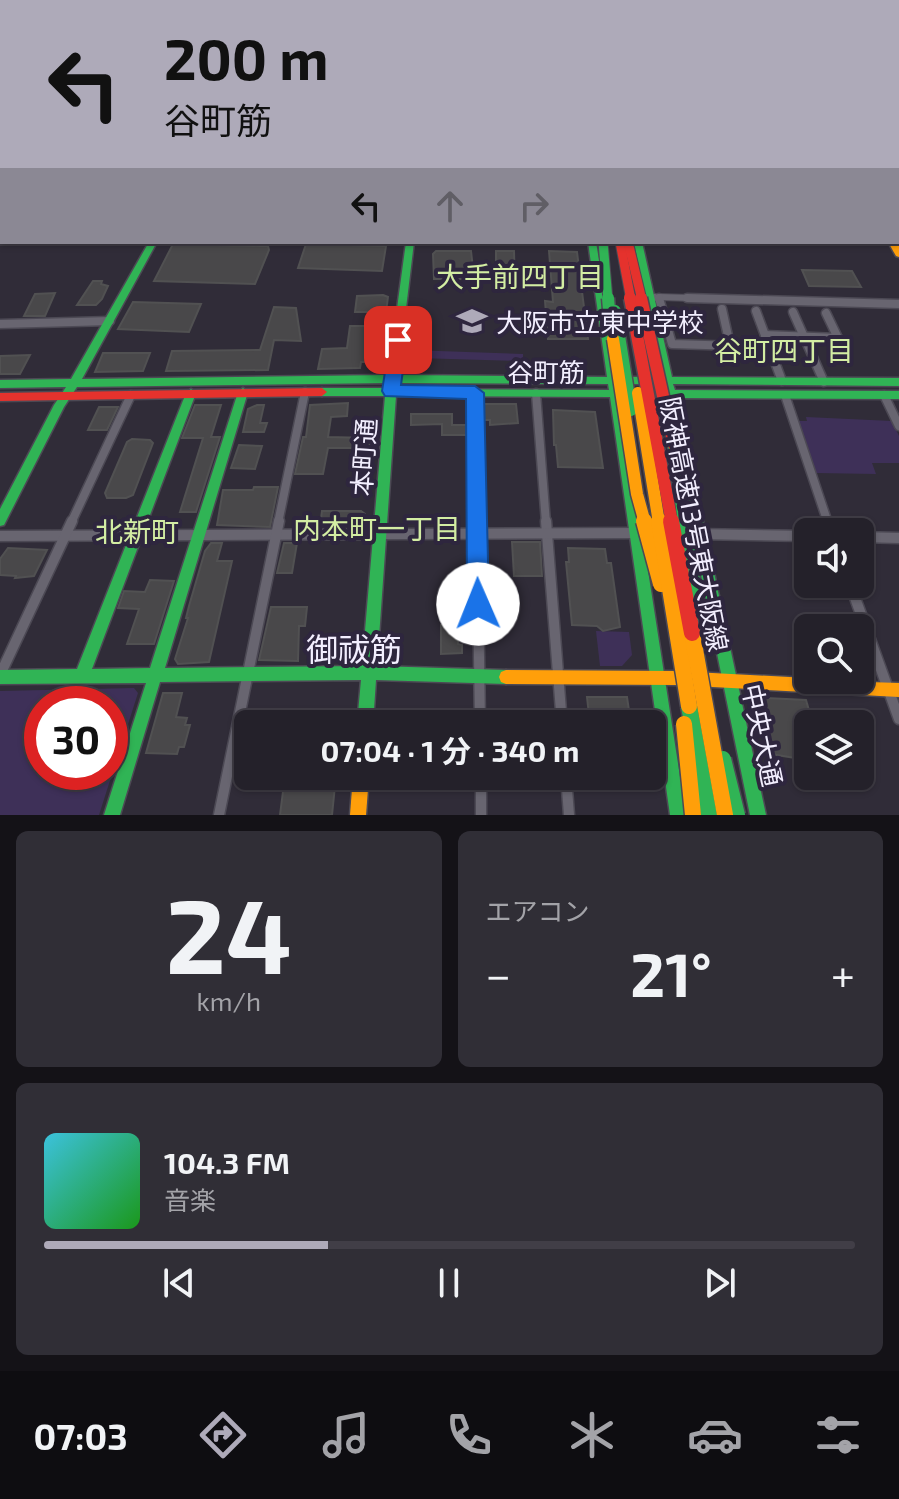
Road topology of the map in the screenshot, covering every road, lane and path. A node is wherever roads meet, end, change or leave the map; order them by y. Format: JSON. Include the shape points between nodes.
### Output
{"nodes":[{"id":1,"x":624,"y":0,"type":"edge"},
{"id":2,"x":631,"y":0,"type":"edge"},
{"id":3,"x":152,"y":244,"type":"edge"},
{"id":4,"x":410,"y":244,"type":"edge"},
{"id":5,"x":592,"y":244,"type":"edge"},
{"id":6,"x":603,"y":244,"type":"edge"},
{"id":7,"x":612,"y":244,"type":"edge"},
{"id":8,"x":623,"y":244,"type":"edge"},
{"id":9,"x":624,"y":244,"type":"edge"},
{"id":10,"x":639,"y":244,"type":"edge"},
{"id":11,"x":608,"y":273,"type":"junction"},
{"id":12,"x":655,"y":297,"type":"junction"},
{"id":13,"x":899,"y":304,"type":"edge"},
{"id":14,"x":722,"y":309,"type":"dead end"},
{"id":15,"x":756,"y":311,"type":"dead end"},
{"id":16,"x":793,"y":312,"type":"dead end"},
{"id":17,"x":826,"y":313,"type":"dead end"},
{"id":18,"x":110,"y":321,"type":"junction"},
{"id":19,"x":3,"y":324,"type":"edge"},
{"id":20,"x":0,"y":334,"type":"edge"},
{"id":21,"x":765,"y":335,"type":"junction"},
{"id":22,"x":804,"y":336,"type":"junction"},
{"id":23,"x":730,"y":345,"type":"junction"},
{"id":24,"x":770,"y":347,"type":"junction"},
{"id":25,"x":782,"y":381,"type":"junction"},
{"id":26,"x":74,"y":382,"type":"junction"},
{"id":27,"x":824,"y":382,"type":"junction"},
{"id":28,"x":899,"y":382,"type":"edge"},
{"id":29,"x":0,"y":384,"type":"edge"},
{"id":30,"x":392,"y":385,"type":"junction"},
{"id":31,"x":613,"y":387,"type":"junction"},
{"id":32,"x":669,"y":388,"type":"junction"},
{"id":33,"x":243,"y":392,"type":"junction"},
{"id":34,"x":305,"y":392,"type":"junction"},
{"id":35,"x":191,"y":393,"type":"junction"},
{"id":36,"x":475,"y":393,"type":"junction"},
{"id":37,"x":536,"y":393,"type":"junction"},
{"id":38,"x":65,"y":395,"type":"junction"},
{"id":39,"x":131,"y":395,"type":"junction"},
{"id":40,"x":785,"y":395,"type":"junction"},
{"id":41,"x":884,"y":395,"type":"junction"},
{"id":42,"x":899,"y":395,"type":"edge"},
{"id":43,"x":0,"y":397,"type":"edge"},
{"id":44,"x":899,"y":426,"type":"edge"},
{"id":45,"x":826,"y":518,"type":"edge"},
{"id":46,"x":0,"y":521,"type":"edge"},
{"id":47,"x":635,"y":533,"type":"junction"},
{"id":48,"x":547,"y":534,"type":"junction"},
{"id":49,"x":697,"y":534,"type":"junction"},
{"id":50,"x":137,"y":535,"type":"junction"},
{"id":51,"x":379,"y":535,"type":"junction"},
{"id":52,"x":476,"y":535,"type":"junction"},
{"id":53,"x":0,"y":536,"type":"edge"},
{"id":54,"x":65,"y":536,"type":"junction"},
{"id":55,"x":200,"y":536,"type":"junction"},
{"id":56,"x":276,"y":536,"type":"junction"},
{"id":57,"x":794,"y":536,"type":"edge"},
{"id":58,"x":874,"y":537,"type":"edge"},
{"id":59,"x":899,"y":538,"type":"edge"},
{"id":60,"x":660,"y":539,"type":"junction"},
{"id":61,"x":856,"y":598,"type":"edge"},
{"id":62,"x":679,"y":654,"type":"junction"},
{"id":63,"x":368,"y":673,"type":"junction"},
{"id":64,"x":247,"y":674,"type":"junction"},
{"id":65,"x":0,"y":676,"type":"edge"},
{"id":66,"x":82,"y":676,"type":"junction"},
{"id":67,"x":156,"y":676,"type":"junction"},
{"id":68,"x":479,"y":677,"type":"junction"},
{"id":69,"x":559,"y":679,"type":"junction"},
{"id":70,"x":657,"y":679,"type":"junction"},
{"id":71,"x":728,"y":681,"type":"junction"},
{"id":72,"x":894,"y":690,"type":"edge"},
{"id":73,"x":707,"y":705,"type":"junction"},
{"id":74,"x":366,"y":710,"type":"edge"},
{"id":75,"x":480,"y":710,"type":"edge"},
{"id":76,"x":561,"y":710,"type":"edge"},
{"id":77,"x":899,"y":719,"type":"edge"},
{"id":78,"x":360,"y":790,"type":"edge"},
{"id":79,"x":481,"y":790,"type":"edge"},
{"id":80,"x":567,"y":790,"type":"edge"},
{"id":81,"x":112,"y":815,"type":"edge"},
{"id":82,"x":219,"y":815,"type":"edge"},
{"id":83,"x":358,"y":815,"type":"edge"},
{"id":84,"x":481,"y":815,"type":"edge"},
{"id":85,"x":569,"y":815,"type":"edge"},
{"id":86,"x":678,"y":815,"type":"edge"},
{"id":87,"x":693,"y":815,"type":"edge"},
{"id":88,"x":707,"y":815,"type":"edge"},
{"id":89,"x":725,"y":815,"type":"edge"},
{"id":90,"x":734,"y":815,"type":"edge"},
{"id":91,"x":758,"y":815,"type":"edge"}],
"edges":[{"from":1,"to":2,"type":"street"},
{"from":3,"to":18,"type":"main road"},
{"from":4,"to":30,"type":"main road","name":"本町通"},
{"from":5,"to":31,"type":"main road"},
{"from":6,"to":11,"type":"main road","bridge":true},
{"from":7,"to":60,"type":"main road","name":"阪神高速13号東大阪線","bridge":true},
{"from":8,"to":73,"type":"main road","name":"阪神高速13号東大阪線","bridge":true,"via":[[661,417],[676,540]]},
{"from":9,"to":90,"type":"main road","name":"中央大通","bridge":true,"via":[[652,333],[675,448],[712,720]]},
{"from":10,"to":12,"type":"main road","name":"中央大通"},
{"from":11,"to":60,"type":"main road","bridge":true,"via":[[634,428]]},
{"from":11,"to":88,"type":"main road","bridge":true,"via":[[637,494],[662,589]]},
{"from":12,"to":13,"type":"street"},
{"from":12,"to":23,"type":"street","via":[[670,343]]},
{"from":12,"to":32,"type":"main road","name":"中央大通"},
{"from":14,"to":23,"type":"street"},
{"from":15,"to":21,"type":"street"},
{"from":16,"to":22,"type":"street"},
{"from":17,"to":22,"type":"street","via":[[838,338]]},
{"from":18,"to":19,"type":"street"},
{"from":18,"to":26,"type":"main road"},
{"from":19,"to":20,"type":"street"},
{"from":21,"to":22,"type":"street"},
{"from":21,"to":24,"type":"street"},
{"from":22,"to":27,"type":"street"},
{"from":23,"to":24,"type":"street"},
{"from":24,"to":25,"type":"street"},
{"from":25,"to":27,"type":"main road","name":"谷町筋"},
{"from":25,"to":32,"type":"main road","name":"谷町筋"},
{"from":26,"to":29,"type":"main road","name":"谷町筋"},
{"from":26,"to":30,"type":"main road","name":"谷町筋"},
{"from":26,"to":38,"type":"main road"},
{"from":27,"to":28,"type":"main road","name":"谷町筋"},
{"from":30,"to":31,"type":"main road","name":"谷町筋"},
{"from":30,"to":34,"type":"main road","name":"谷町筋"},
{"from":30,"to":36,"type":"main road","name":"谷町筋"},
{"from":30,"to":51,"type":"main road","name":"本町通"},
{"from":31,"to":32,"type":"main road","name":"谷町筋"},
{"from":31,"to":37,"type":"main road","name":"谷町筋"},
{"from":31,"to":47,"type":"main road"},
{"from":32,"to":40,"type":"main road","name":"谷町筋"},
{"from":32,"to":49,"type":"main road","name":"中央大通"},
{"from":33,"to":34,"type":"main road","name":"谷町筋"},
{"from":33,"to":35,"type":"main road","name":"谷町筋"},
{"from":33,"to":55,"type":"main road"},
{"from":34,"to":56,"type":"street"},
{"from":35,"to":39,"type":"main road","name":"谷町筋"},
{"from":35,"to":50,"type":"main road"},
{"from":36,"to":37,"type":"main road","name":"谷町筋"},
{"from":36,"to":52,"type":"street"},
{"from":37,"to":48,"type":"street"},
{"from":38,"to":39,"type":"main road","name":"谷町筋"},
{"from":38,"to":43,"type":"main road","name":"谷町筋"},
{"from":38,"to":46,"type":"main road"},
{"from":39,"to":54,"type":"street"},
{"from":40,"to":41,"type":"main road","name":"谷町筋"},
{"from":40,"to":45,"type":"street"},
{"from":41,"to":42,"type":"main road","name":"谷町筋"},
{"from":41,"to":44,"type":"street"},
{"from":47,"to":48,"type":"street"},
{"from":47,"to":49,"type":"street"},
{"from":47,"to":70,"type":"main road"},
{"from":48,"to":52,"type":"street"},
{"from":48,"to":69,"type":"street"},
{"from":49,"to":57,"type":"street"},
{"from":49,"to":71,"type":"main road","name":"中央大通"},
{"from":50,"to":54,"type":"street"},
{"from":50,"to":55,"type":"street"},
{"from":50,"to":66,"type":"main road"},
{"from":51,"to":52,"type":"street"},
{"from":51,"to":56,"type":"street"},
{"from":51,"to":63,"type":"main road","name":"本町通"},
{"from":52,"to":68,"type":"street"},
{"from":53,"to":54,"type":"street"},
{"from":54,"to":65,"type":"street"},
{"from":55,"to":56,"type":"street"},
{"from":55,"to":67,"type":"main road"},
{"from":56,"to":64,"type":"street"},
{"from":58,"to":59,"type":"street"},
{"from":60,"to":62,"type":"main road","name":"阪神高速13号東大阪線","bridge":true},
{"from":61,"to":72,"type":"street"},
{"from":62,"to":87,"type":"main road","bridge":true},
{"from":62,"to":88,"type":"main road","name":"阪神高速13号東大阪線","bridge":true},
{"from":63,"to":64,"type":"main road","name":"御祓筋"},
{"from":63,"to":68,"type":"main road","name":"御祓筋"},
{"from":63,"to":74,"type":"main road","name":"本町通"},
{"from":64,"to":67,"type":"main road","name":"御祓筋"},
{"from":64,"to":82,"type":"street"},
{"from":65,"to":66,"type":"main road","name":"御祓筋"},
{"from":66,"to":67,"type":"main road","name":"御祓筋"},
{"from":67,"to":81,"type":"main road"},
{"from":68,"to":69,"type":"main road","name":"御祓筋"},
{"from":68,"to":75,"type":"street"},
{"from":69,"to":70,"type":"main road","name":"御祓筋"},
{"from":69,"to":76,"type":"street"},
{"from":70,"to":71,"type":"main road","name":"御祓筋"},
{"from":70,"to":86,"type":"main road"},
{"from":71,"to":72,"type":"main road","name":"御祓筋"},
{"from":71,"to":91,"type":"main road","name":"中央大通"},
{"from":72,"to":77,"type":"street"},
{"from":73,"to":89,"type":"main road","name":"阪神高速13号東大阪線","bridge":true},
{"from":73,"to":90,"type":"main road","bridge":true},
{"from":78,"to":83,"type":"main road"},
{"from":79,"to":84,"type":"street"},
{"from":80,"to":85,"type":"street"}]}
